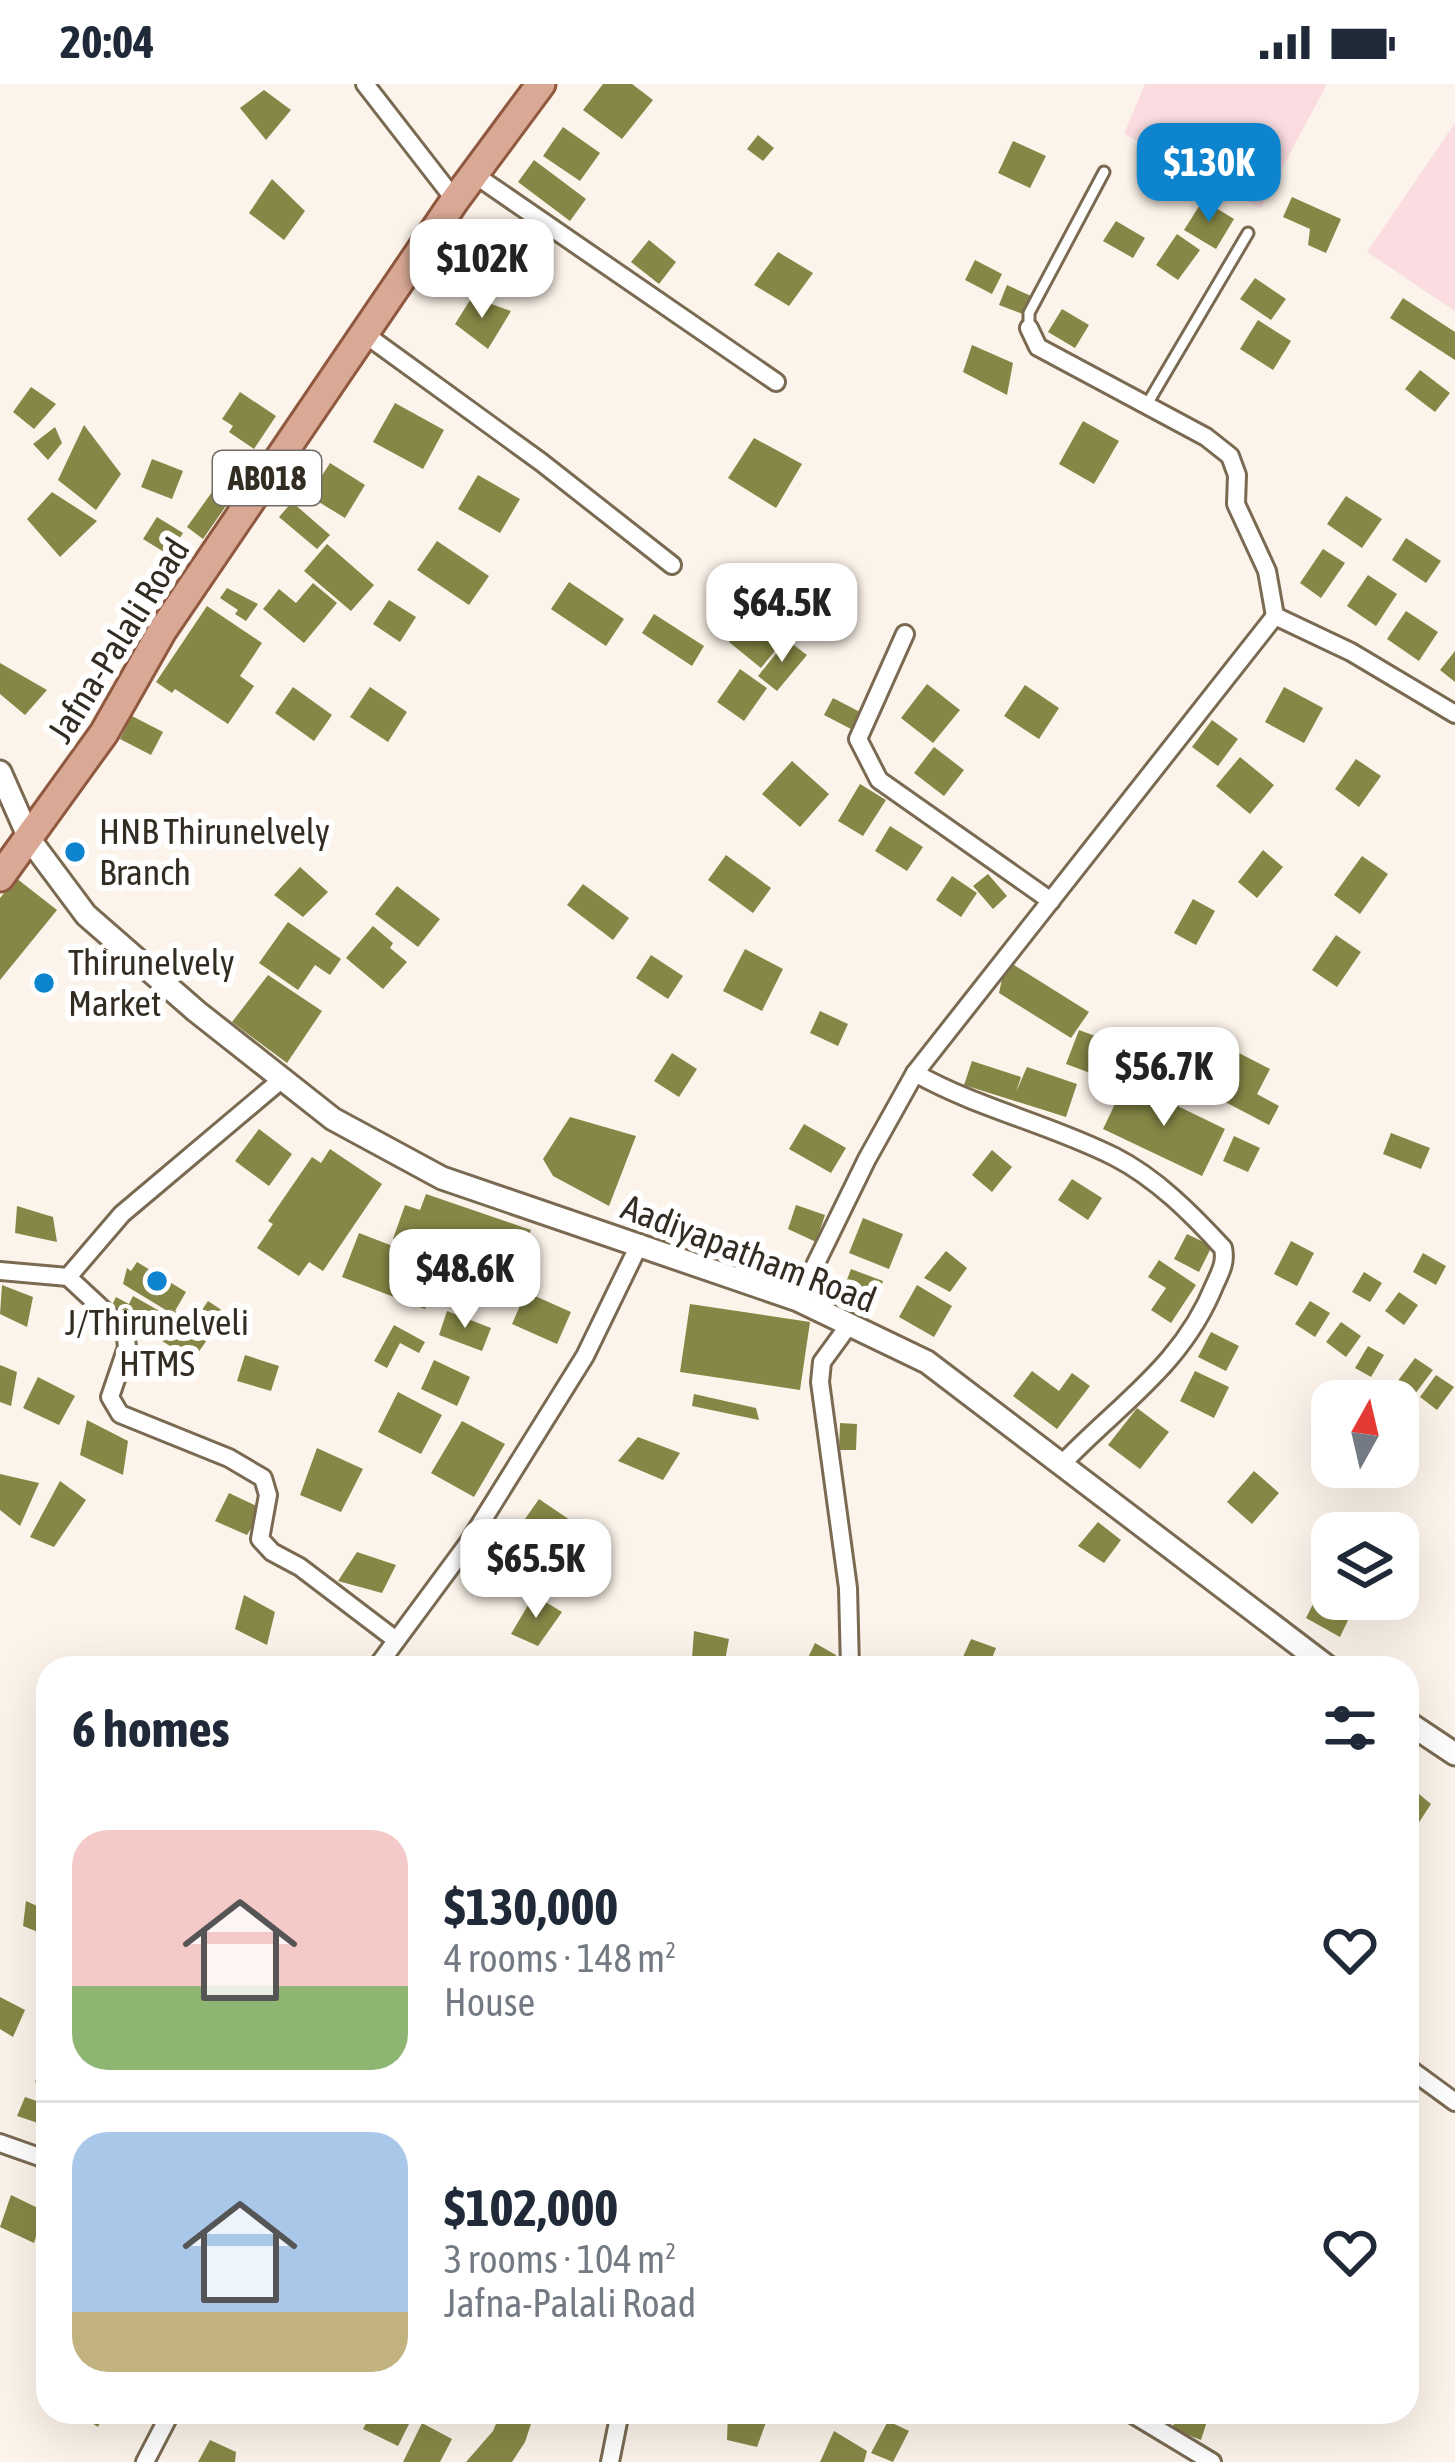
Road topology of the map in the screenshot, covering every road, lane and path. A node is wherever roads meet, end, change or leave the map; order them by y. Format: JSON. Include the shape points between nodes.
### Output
{"nodes":[{"id":1,"x":365,"y":84,"type":"edge"},
{"id":2,"x":541,"y":84,"type":"edge"},
{"id":3,"x":1104,"y":172,"type":"dead end"},
{"id":4,"x":475,"y":175,"type":"junction"},
{"id":5,"x":455,"y":200,"type":"junction"},
{"id":6,"x":1248,"y":233,"type":"dead end"},
{"id":7,"x":1029,"y":328,"type":"joint"},
{"id":8,"x":366,"y":335,"type":"junction"},
{"id":9,"x":776,"y":382,"type":"dead end"},
{"id":10,"x":1146,"y":406,"type":"junction"},
{"id":11,"x":672,"y":565,"type":"dead end"},
{"id":12,"x":1275,"y":616,"type":"junction"},
{"id":13,"x":905,"y":634,"type":"dead end"},
{"id":14,"x":1455,"y":714,"type":"edge"},
{"id":15,"x":0,"y":772,"type":"edge"},
{"id":16,"x":30,"y":840,"type":"junction"},
{"id":17,"x":0,"y":878,"type":"edge"},
{"id":18,"x":1052,"y":901,"type":"junction"},
{"id":19,"x":915,"y":1072,"type":"junction"},
{"id":20,"x":280,"y":1080,"type":"junction"},
{"id":21,"x":640,"y":1243,"type":"junction"},
{"id":22,"x":0,"y":1271,"type":"edge"},
{"id":23,"x":68,"y":1277,"type":"junction"},
{"id":24,"x":798,"y":1300,"type":"junction"},
{"id":25,"x":849,"y":1325,"type":"junction"},
{"id":26,"x":1061,"y":1465,"type":"junction"},
{"id":27,"x":396,"y":1640,"type":"junction"},
{"id":28,"x":385,"y":1656,"type":"edge"},
{"id":29,"x":850,"y":1656,"type":"edge"},
{"id":30,"x":1313,"y":1656,"type":"edge"},
{"id":31,"x":1419,"y":1730,"type":"edge"},
{"id":32,"x":1455,"y":1754,"type":"edge"},
{"id":33,"x":1419,"y":2076,"type":"edge"},
{"id":34,"x":1455,"y":2102,"type":"edge"},
{"id":35,"x":0,"y":2143,"type":"edge"},
{"id":36,"x":36,"y":2156,"type":"edge"},
{"id":37,"x":165,"y":2424,"type":"edge"},
{"id":38,"x":618,"y":2424,"type":"edge"},
{"id":39,"x":1149,"y":2424,"type":"edge"},
{"id":40,"x":146,"y":2462,"type":"edge"},
{"id":41,"x":610,"y":2462,"type":"edge"},
{"id":42,"x":1212,"y":2462,"type":"edge"}],
"edges":[{"from":1,"to":5,"type":"street"},
{"from":2,"to":4,"type":"main road","name":"Jafna-Palali Road","number":"AB018"},
{"from":3,"to":7,"type":"lane","via":[[1029,313]]},
{"from":4,"to":5,"type":"main road","name":"Jafna-Palali Road","number":"AB018"},
{"from":4,"to":9,"type":"street"},
{"from":5,"to":8,"type":"main road","name":"Jafna-Palali Road","number":"AB018"},
{"from":6,"to":10,"type":"lane"},
{"from":7,"to":10,"type":"street","via":[[1038,347]]},
{"from":8,"to":11,"type":"street"},
{"from":8,"to":16,"type":"main road","name":"Jafna-Palali Road","number":"AB018"},
{"from":10,"to":12,"type":"street","via":[[1230,456],[1236,504],[1267,571]]},
{"from":12,"to":14,"type":"street"},
{"from":12,"to":18,"type":"street"},
{"from":13,"to":18,"type":"street","via":[[858,739],[879,780]]},
{"from":15,"to":16,"type":"street","name":"Aadiyapatham Road"},
{"from":16,"to":17,"type":"main road","name":"Jafna-Palali Road","number":"AB018"},
{"from":16,"to":20,"type":"street","name":"Aadiyapatham Road","via":[[86,915]]},
{"from":18,"to":19,"type":"street"},
{"from":19,"to":24,"type":"street"},
{"from":19,"to":26,"type":"street","via":[[1116,1158],[1223,1248],[1211,1293],[1169,1364]]},
{"from":20,"to":21,"type":"street","name":"Aadiyapatham Road","via":[[442,1178]]},
{"from":20,"to":23,"type":"street","via":[[122,1214]]},
{"from":21,"to":24,"type":"street","name":"Aadiyapatham Road"},
{"from":21,"to":27,"type":"street","via":[[585,1356],[469,1542]]},
{"from":22,"to":23,"type":"street"},
{"from":23,"to":27,"type":"street","via":[[125,1330],[128,1347],[110,1397],[120,1414],[262,1478],[268,1495],[260,1539]]},
{"from":24,"to":25,"type":"street","name":"Aadiyapatham Road"},
{"from":25,"to":26,"type":"street","name":"Aadiyapatham Road","via":[[927,1362]]},
{"from":25,"to":29,"type":"street","via":[[822,1362],[820,1382]]},
{"from":26,"to":30,"type":"street","name":"Aadiyapatham Road"},
{"from":27,"to":28,"type":"street"},
{"from":31,"to":32,"type":"street"},
{"from":33,"to":34,"type":"street"},
{"from":35,"to":36,"type":"street"},
{"from":37,"to":40,"type":"street"},
{"from":38,"to":41,"type":"street"},
{"from":39,"to":42,"type":"street"}]}
